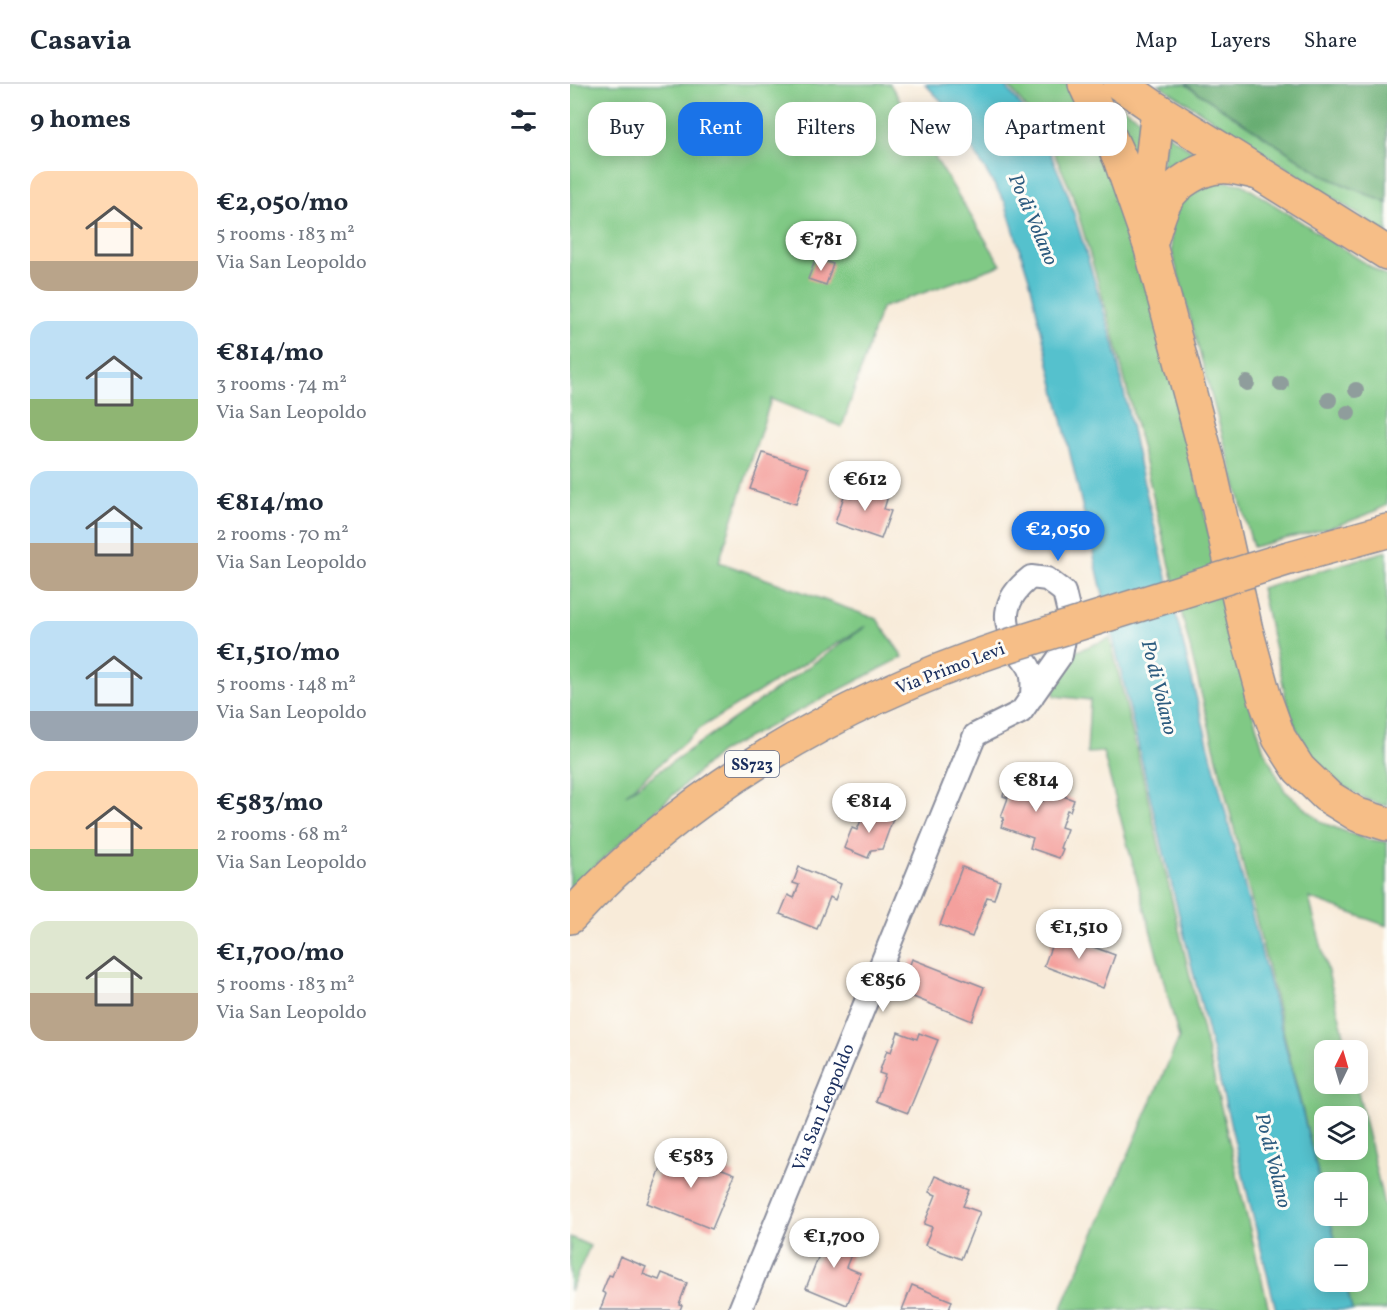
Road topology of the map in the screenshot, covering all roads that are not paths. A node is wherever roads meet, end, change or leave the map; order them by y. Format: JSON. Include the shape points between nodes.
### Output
{"nodes":[{"id":1,"x":1085,"y":84,"type":"edge"},
{"id":2,"x":1120,"y":84,"type":"edge"},
{"id":3,"x":1158,"y":110,"type":"junction"},
{"id":4,"x":1258,"y":173,"type":"junction"},
{"id":5,"x":1150,"y":245,"type":"junction"},
{"id":6,"x":1382,"y":251,"type":"edge"},
{"id":7,"x":1387,"y":520,"type":"edge"},
{"id":8,"x":1387,"y":531,"type":"edge"},
{"id":9,"x":1342,"y":543,"type":"junction"},
{"id":10,"x":1032,"y":697,"type":"junction"},
{"id":11,"x":1387,"y":824,"type":"edge"},
{"id":12,"x":570,"y":917,"type":"edge"},
{"id":13,"x":740,"y":1310,"type":"edge"}],
"edges":[{"from":1,"to":5,"type":"main road","via":[[1120,159]]},
{"from":2,"to":3,"type":"main road"},
{"from":3,"to":4,"type":"main road"},
{"from":3,"to":5,"type":"main road","via":[[1148,195]]},
{"from":4,"to":5,"type":"main road","via":[[1220,167],[1183,183],[1167,198]]},
{"from":4,"to":6,"type":"main road"},
{"from":5,"to":11,"type":"main road","via":[[1209,465],[1246,630],[1279,738],[1299,769],[1327,796],[1358,815]]},
{"from":7,"to":9,"type":"main road"},
{"from":8,"to":9,"type":"main road","name":"Via Primo Levi","number":"SS723"},
{"from":9,"to":12,"type":"main road","name":"Via Primo Levi","number":"SS723","bridge":true,"via":[[946,667],[820,725],[762,758],[660,832]]},
{"from":10,"to":10,"type":"street","name":"Via San Leopoldo","via":[[1061,655],[1068,613],[1064,591],[1047,579],[1031,577],[1009,601],[1006,614],[1011,638],[1031,670]]},
{"from":10,"to":13,"type":"street","name":"Via San Leopoldo","via":[[1021,712],[975,735]]}]}
